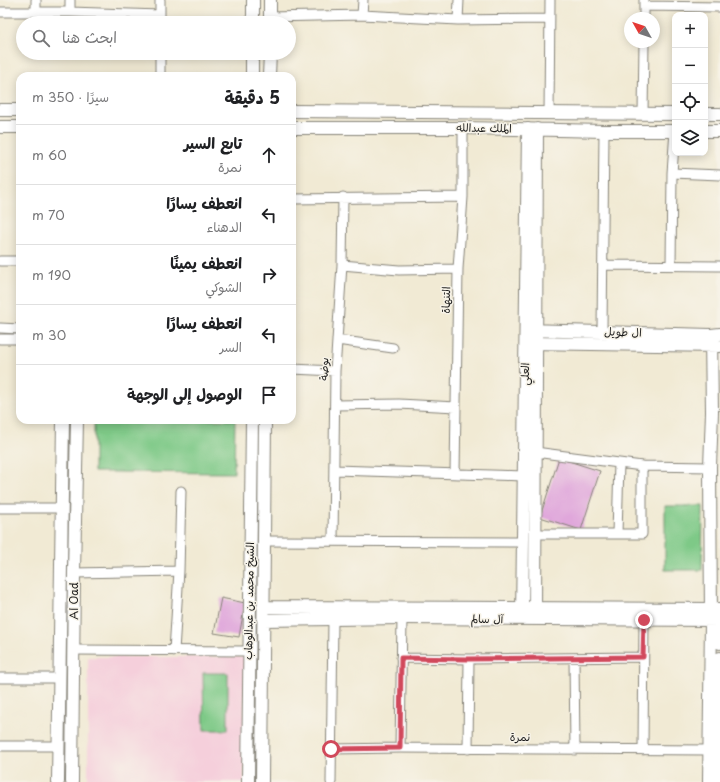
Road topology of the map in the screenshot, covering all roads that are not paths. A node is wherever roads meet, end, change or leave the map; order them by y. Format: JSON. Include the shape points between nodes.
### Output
{"nodes":[{"id":1,"x":36,"y":0,"type":"edge"},
{"id":2,"x":70,"y":0,"type":"edge"},
{"id":3,"x":160,"y":0,"type":"edge"},
{"id":4,"x":253,"y":0,"type":"edge"},
{"id":5,"x":270,"y":0,"type":"edge"},
{"id":6,"x":363,"y":0,"type":"edge"},
{"id":7,"x":459,"y":0,"type":"edge"},
{"id":8,"x":550,"y":0,"type":"edge"},
{"id":9,"x":644,"y":3,"type":"edge"},
{"id":10,"x":720,"y":7,"type":"edge"},
{"id":11,"x":0,"y":12,"type":"edge"},
{"id":12,"x":36,"y":12,"type":"junction"},
{"id":13,"x":70,"y":12,"type":"junction"},
{"id":14,"x":362,"y":15,"type":"junction"},
{"id":15,"x":121,"y":16,"type":"edge"},
{"id":16,"x":160,"y":16,"type":"edge"},
{"id":17,"x":253,"y":16,"type":"edge"},
{"id":18,"x":270,"y":16,"type":"edge"},
{"id":19,"x":296,"y":19,"type":"edge"},
{"id":20,"x":549,"y":19,"type":"junction"},
{"id":21,"x":458,"y":20,"type":"junction"},
{"id":22,"x":644,"y":48,"type":"edge"},
{"id":23,"x":160,"y":60,"type":"edge"},
{"id":24,"x":252,"y":60,"type":"edge"},
{"id":25,"x":270,"y":60,"type":"edge"},
{"id":26,"x":160,"y":72,"type":"edge"},
{"id":27,"x":252,"y":72,"type":"edge"},
{"id":28,"x":270,"y":72,"type":"edge"},
{"id":29,"x":0,"y":110,"type":"edge"},
{"id":30,"x":16,"y":110,"type":"edge"},
{"id":31,"x":296,"y":111,"type":"edge"},
{"id":32,"x":549,"y":114,"type":"junction"},
{"id":33,"x":643,"y":114,"type":"junction"},
{"id":34,"x":672,"y":114,"type":"edge"},
{"id":35,"x":708,"y":114,"type":"edge"},
{"id":36,"x":720,"y":114,"type":"edge"},
{"id":37,"x":0,"y":127,"type":"edge"},
{"id":38,"x":16,"y":127,"type":"edge"},
{"id":39,"x":296,"y":128,"type":"edge"},
{"id":40,"x":463,"y":128,"type":"junction"},
{"id":41,"x":532,"y":129,"type":"junction"},
{"id":42,"x":604,"y":131,"type":"junction"},
{"id":43,"x":672,"y":131,"type":"edge"},
{"id":44,"x":708,"y":131,"type":"edge"},
{"id":45,"x":720,"y":131,"type":"edge"},
{"id":46,"x":673,"y":156,"type":"edge"},
{"id":47,"x":672,"y":173,"type":"junction"},
{"id":48,"x":720,"y":175,"type":"edge"},
{"id":49,"x":462,"y":197,"type":"junction"},
{"id":50,"x":343,"y":198,"type":"junction"},
{"id":51,"x":296,"y":199,"type":"edge"},
{"id":52,"x":0,"y":261,"type":"edge"},
{"id":53,"x":16,"y":261,"type":"edge"},
{"id":54,"x":342,"y":265,"type":"junction"},
{"id":55,"x":604,"y":265,"type":"junction"},
{"id":56,"x":671,"y":265,"type":"junction"},
{"id":57,"x":720,"y":266,"type":"edge"},
{"id":58,"x":458,"y":269,"type":"junction"},
{"id":59,"x":0,"y":328,"type":"edge"},
{"id":60,"x":16,"y":328,"type":"edge"},
{"id":61,"x":530,"y":330,"type":"junction"},
{"id":62,"x":602,"y":331,"type":"junction"},
{"id":63,"x":0,"y":339,"type":"edge"},
{"id":64,"x":16,"y":339,"type":"edge"},
{"id":65,"x":337,"y":340,"type":"junction"},
{"id":66,"x":716,"y":340,"type":"edge"},
{"id":67,"x":530,"y":343,"type":"junction"},
{"id":68,"x":393,"y":348,"type":"dead end"},
{"id":69,"x":296,"y":369,"type":"edge"},
{"id":70,"x":335,"y":371,"type":"junction"},
{"id":71,"x":335,"y":405,"type":"junction"},
{"id":72,"x":456,"y":407,"type":"junction"},
{"id":73,"x":64,"y":424,"type":"edge"},
{"id":74,"x":77,"y":424,"type":"edge"},
{"id":75,"x":252,"y":424,"type":"edge"},
{"id":76,"x":265,"y":424,"type":"edge"},
{"id":77,"x":535,"y":452,"type":"junction"},
{"id":78,"x":619,"y":463,"type":"junction"},
{"id":79,"x":642,"y":466,"type":"junction"},
{"id":80,"x":710,"y":467,"type":"junction"},
{"id":81,"x":334,"y":470,"type":"junction"},
{"id":82,"x":456,"y":473,"type":"junction"},
{"id":83,"x":251,"y":476,"type":"junction"},
{"id":84,"x":264,"y":476,"type":"junction"},
{"id":85,"x":524,"y":476,"type":"junction"},
{"id":86,"x":181,"y":491,"type":"dead end"},
{"id":87,"x":0,"y":508,"type":"edge"},
{"id":88,"x":62,"y":508,"type":"junction"},
{"id":89,"x":535,"y":534,"type":"junction"},
{"id":90,"x":617,"y":534,"type":"junction"},
{"id":91,"x":263,"y":541,"type":"junction"},
{"id":92,"x":333,"y":541,"type":"junction"},
{"id":93,"x":523,"y":542,"type":"junction"},
{"id":94,"x":179,"y":571,"type":"junction"},
{"id":95,"x":74,"y":573,"type":"junction"},
{"id":96,"x":263,"y":607,"type":"junction"},
{"id":97,"x":535,"y":613,"type":"junction"},
{"id":98,"x":716,"y":613,"type":"edge"},
{"id":99,"x":522,"y":614,"type":"junction"},
{"id":100,"x":402,"y":618,"type":"junction"},
{"id":101,"x":333,"y":619,"type":"junction"},
{"id":102,"x":263,"y":620,"type":"junction"},
{"id":103,"x":644,"y":620,"type":"junction"},
{"id":104,"x":720,"y":643,"type":"edge"},
{"id":105,"x":74,"y":650,"type":"junction"},
{"id":106,"x":174,"y":651,"type":"junction"},
{"id":107,"x":248,"y":651,"type":"junction"},
{"id":108,"x":643,"y":657,"type":"junction"},
{"id":109,"x":401,"y":658,"type":"junction"},
{"id":110,"x":574,"y":658,"type":"junction"},
{"id":111,"x":720,"y":658,"type":"edge"},
{"id":112,"x":468,"y":659,"type":"junction"},
{"id":113,"x":0,"y":678,"type":"edge"},
{"id":114,"x":59,"y":678,"type":"junction"},
{"id":115,"x":0,"y":746,"type":"edge"},
{"id":116,"x":59,"y":746,"type":"junction"},
{"id":117,"x":400,"y":748,"type":"junction"},
{"id":118,"x":331,"y":749,"type":"junction"},
{"id":119,"x":468,"y":749,"type":"junction"},
{"id":120,"x":575,"y":750,"type":"junction"},
{"id":121,"x":643,"y":750,"type":"junction"},
{"id":122,"x":709,"y":750,"type":"junction"},
{"id":123,"x":58,"y":782,"type":"edge"},
{"id":124,"x":72,"y":782,"type":"edge"},
{"id":125,"x":248,"y":782,"type":"edge"},
{"id":126,"x":262,"y":782,"type":"edge"},
{"id":127,"x":331,"y":782,"type":"edge"},
{"id":128,"x":709,"y":782,"type":"edge"},
{"id":129,"x":719,"y":782,"type":"edge"}],
"edges":[{"from":1,"to":12,"type":"street"},
{"from":2,"to":13,"type":"street"},
{"from":3,"to":16,"type":"street"},
{"from":4,"to":17,"type":"street"},
{"from":5,"to":18,"type":"street"},
{"from":6,"to":14,"type":"street"},
{"from":7,"to":21,"type":"street"},
{"from":8,"to":20,"type":"street"},
{"from":9,"to":10,"type":"street"},
{"from":11,"to":12,"type":"street"},
{"from":12,"to":13,"type":"street"},
{"from":13,"to":15,"type":"street"},
{"from":14,"to":19,"type":"street"},
{"from":14,"to":21,"type":"street"},
{"from":20,"to":21,"type":"street"},
{"from":20,"to":32,"type":"street"},
{"from":22,"to":33,"type":"street"},
{"from":23,"to":26,"type":"street"},
{"from":24,"to":27,"type":"street"},
{"from":25,"to":28,"type":"street"},
{"from":29,"to":30,"type":"street"},
{"from":31,"to":32,"type":"street","name":"الملك عبدالله"},
{"from":32,"to":33,"type":"street","name":"الملك عبدالله"},
{"from":33,"to":34,"type":"street","name":"الملك عبدالله"},
{"from":35,"to":36,"type":"street"},
{"from":37,"to":38,"type":"street"},
{"from":39,"to":40,"type":"street","name":"الملك عبدالله"},
{"from":40,"to":41,"type":"street","name":"الملك عبدالله"},
{"from":40,"to":49,"type":"street","name":"التنهاة"},
{"from":41,"to":42,"type":"street","name":"الملك عبدالله"},
{"from":41,"to":61,"type":"street","name":"العلي"},
{"from":42,"to":43,"type":"street","name":"الملك عبدالله"},
{"from":42,"to":55,"type":"street"},
{"from":44,"to":45,"type":"street"},
{"from":46,"to":47,"type":"street"},
{"from":47,"to":48,"type":"street"},
{"from":47,"to":56,"type":"street"},
{"from":49,"to":50,"type":"street"},
{"from":49,"to":58,"type":"street","name":"التنهاة"},
{"from":50,"to":51,"type":"street"},
{"from":50,"to":54,"type":"street","name":"بوضة"},
{"from":52,"to":53,"type":"street"},
{"from":54,"to":58,"type":"street","via":[[399,270]]},
{"from":54,"to":65,"type":"street","name":"بوضة"},
{"from":55,"to":56,"type":"street"},
{"from":55,"to":62,"type":"street"},
{"from":56,"to":57,"type":"street"},
{"from":58,"to":72,"type":"street","name":"التنهاة"},
{"from":59,"to":60,"type":"street"},
{"from":61,"to":62,"type":"street","name":"ال طويل"},
{"from":61,"to":67,"type":"street","name":"العلي"},
{"from":62,"to":66,"type":"street","name":"ال طويل"},
{"from":63,"to":64,"type":"street"},
{"from":65,"to":68,"type":"street"},
{"from":65,"to":70,"type":"street","name":"بوضة"},
{"from":66,"to":67,"type":"street","name":"ال طويل"},
{"from":66,"to":80,"type":"street"},
{"from":67,"to":77,"type":"street","name":"العلي"},
{"from":67,"to":85,"type":"street","name":"العلي"},
{"from":69,"to":70,"type":"street"},
{"from":70,"to":71,"type":"street","name":"بوضة"},
{"from":71,"to":72,"type":"street","via":[[399,404]]},
{"from":71,"to":81,"type":"street","name":"بوضة"},
{"from":72,"to":82,"type":"street","name":"التنهاة"},
{"from":73,"to":88,"type":"street","name":"Al Oad"},
{"from":74,"to":95,"type":"street","name":"Al Oad"},
{"from":75,"to":83,"type":"street","name":"الشيخ محمد بن عبدالوهاب"},
{"from":76,"to":84,"type":"street","name":"الشيخ محمد بن عبدالوهاب"},
{"from":77,"to":78,"type":"street"},
{"from":77,"to":89,"type":"street","name":"العلي"},
{"from":78,"to":79,"type":"street"},
{"from":78,"to":90,"type":"street"},
{"from":79,"to":80,"type":"street"},
{"from":79,"to":90,"type":"street","via":[[642,534]]},
{"from":80,"to":98,"type":"street"},
{"from":81,"to":82,"type":"street"},
{"from":81,"to":92,"type":"street","name":"بوضة"},
{"from":82,"to":85,"type":"street"},
{"from":83,"to":84,"type":"street"},
{"from":83,"to":107,"type":"street","name":"الشيخ محمد بن عبدالوهاب"},
{"from":84,"to":91,"type":"street","name":"الشيخ محمد بن عبدالوهاب"},
{"from":85,"to":93,"type":"street","name":"العلي"},
{"from":86,"to":94,"type":"street"},
{"from":87,"to":88,"type":"street"},
{"from":88,"to":114,"type":"street","name":"Al Oad"},
{"from":89,"to":90,"type":"street"},
{"from":89,"to":97,"type":"street","name":"العلي"},
{"from":91,"to":92,"type":"street"},
{"from":91,"to":96,"type":"street","name":"الشيخ محمد بن عبدالوهاب"},
{"from":92,"to":93,"type":"street"},
{"from":93,"to":99,"type":"street","name":"العلي"},
{"from":94,"to":95,"type":"street"},
{"from":94,"to":106,"type":"street"},
{"from":95,"to":105,"type":"street","name":"Al Oad"},
{"from":96,"to":99,"type":"street","name":"آل سالم"},
{"from":96,"to":102,"type":"street","name":"الشيخ محمد بن عبدالوهاب"},
{"from":97,"to":98,"type":"street","name":"آل سالم"},
{"from":97,"to":99,"type":"street","name":"آل سالم"},
{"from":97,"to":103,"type":"street","name":"آل سالم"},
{"from":98,"to":103,"type":"street","name":"آل سالم"},
{"from":98,"to":104,"type":"street"},
{"from":98,"to":122,"type":"street"},
{"from":99,"to":100,"type":"street","name":"آل سالم"},
{"from":100,"to":101,"type":"street","name":"آل سالم"},
{"from":100,"to":109,"type":"street"},
{"from":101,"to":102,"type":"street","name":"آل سالم"},
{"from":101,"to":118,"type":"street"},
{"from":102,"to":126,"type":"street","name":"الشيخ محمد بن عبدالوهاب"},
{"from":103,"to":108,"type":"street"},
{"from":105,"to":106,"type":"street"},
{"from":105,"to":124,"type":"street","name":"Al Oad"},
{"from":106,"to":107,"type":"street"},
{"from":107,"to":125,"type":"street","name":"الشيخ محمد بن عبدالوهاب"},
{"from":108,"to":110,"type":"street"},
{"from":108,"to":121,"type":"street"},
{"from":109,"to":112,"type":"street"},
{"from":109,"to":117,"type":"street"},
{"from":110,"to":112,"type":"street"},
{"from":110,"to":120,"type":"street"},
{"from":111,"to":129,"type":"street"},
{"from":112,"to":119,"type":"street"},
{"from":113,"to":114,"type":"street"},
{"from":114,"to":116,"type":"street","name":"Al Oad"},
{"from":115,"to":116,"type":"street"},
{"from":116,"to":123,"type":"street","name":"Al Oad"},
{"from":117,"to":118,"type":"street","name":"نمرة"},
{"from":117,"to":119,"type":"street","name":"نمرة"},
{"from":118,"to":127,"type":"street"},
{"from":119,"to":120,"type":"street","name":"نمرة"},
{"from":120,"to":121,"type":"street","name":"نمرة"},
{"from":121,"to":122,"type":"street","name":"نمرة"},
{"from":122,"to":128,"type":"street"}]}
